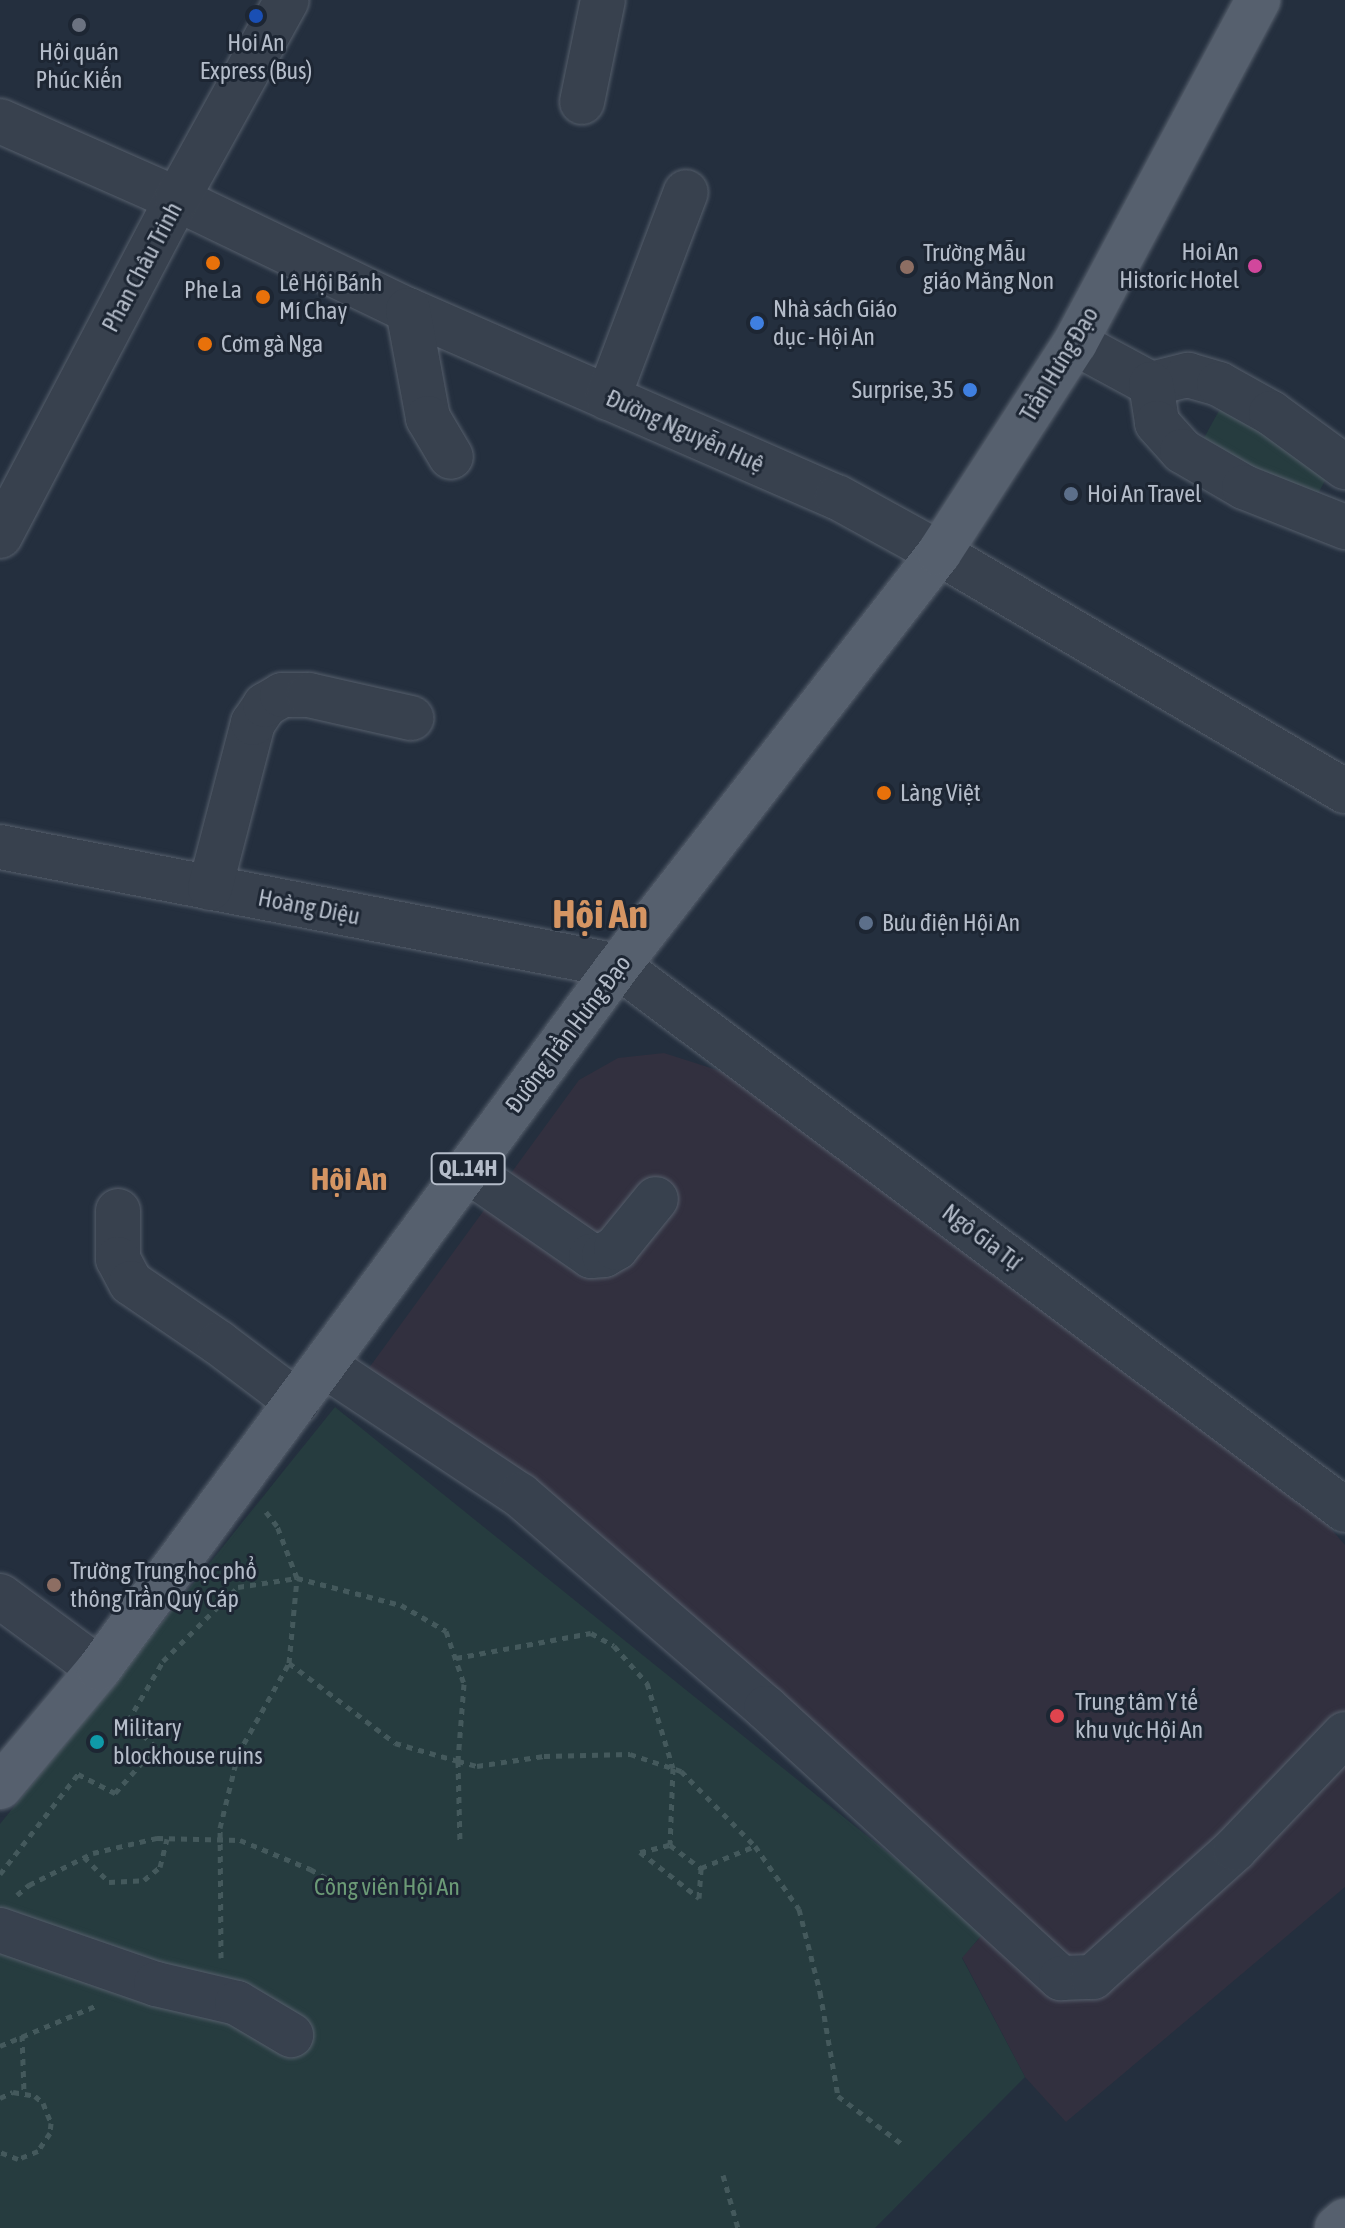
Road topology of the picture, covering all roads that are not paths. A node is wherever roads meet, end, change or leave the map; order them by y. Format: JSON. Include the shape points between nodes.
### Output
{"nodes":[{"id":1,"x":287,"y":0,"type":"edge"},
{"id":2,"x":603,"y":0,"type":"edge"},
{"id":3,"x":1258,"y":0,"type":"edge"},
{"id":4,"x":582,"y":102,"type":"dead end"},
{"id":5,"x":0,"y":121,"type":"edge"},
{"id":6,"x":686,"y":192,"type":"dead end"},
{"id":7,"x":177,"y":199,"type":"junction"},
{"id":8,"x":408,"y":310,"type":"junction"},
{"id":9,"x":1075,"y":343,"type":"junction"},
{"id":10,"x":1151,"y":384,"type":"junction"},
{"id":11,"x":608,"y":398,"type":"junction"},
{"id":12,"x":451,"y":457,"type":"dead end"},
{"id":13,"x":1345,"y":467,"type":"edge"},
{"id":14,"x":1345,"y":527,"type":"edge"},
{"id":15,"x":0,"y":536,"type":"edge"},
{"id":16,"x":939,"y":553,"type":"junction"},
{"id":17,"x":411,"y":718,"type":"dead end"},
{"id":18,"x":1345,"y":791,"type":"edge"},
{"id":19,"x":0,"y":847,"type":"edge"},
{"id":20,"x":210,"y":888,"type":"junction"},
{"id":21,"x":618,"y":966,"type":"junction"},
{"id":22,"x":467,"y":1170,"type":"junction"},
{"id":23,"x":656,"y":1199,"type":"dead end"},
{"id":24,"x":118,"y":1211,"type":"dead end"},
{"id":25,"x":324,"y":1365,"type":"junction"},
{"id":26,"x":297,"y":1402,"type":"junction"},
{"id":27,"x":1342,"y":1497,"type":"edge"},
{"id":28,"x":0,"y":1596,"type":"edge"},
{"id":29,"x":99,"y":1669,"type":"junction"},
{"id":30,"x":1345,"y":1734,"type":"edge"},
{"id":31,"x":0,"y":1787,"type":"edge"},
{"id":32,"x":5,"y":1916,"type":"edge"},
{"id":33,"x":291,"y":2035,"type":"dead end"},
{"id":34,"x":1345,"y":2221,"type":"edge"},
{"id":35,"x":1337,"y":2228,"type":"edge"}],
"edges":[{"from":1,"to":7,"type":"street","name":"Phan Châu Trinh"},
{"from":2,"to":4,"type":"street"},
{"from":3,"to":9,"type":"main road","name":"Trần Hưng Đạo","number":"QL.14H"},
{"from":5,"to":7,"type":"street","name":"Đường Nguyễn Huệ"},
{"from":6,"to":11,"type":"street"},
{"from":7,"to":8,"type":"street","name":"Đường Nguyễn Huệ"},
{"from":7,"to":15,"type":"street","name":"Phan Châu Trinh"},
{"from":8,"to":11,"type":"street","name":"Đường Nguyễn Huệ"},
{"from":8,"to":12,"type":"street","via":[[428,418]]},
{"from":9,"to":10,"type":"street"},
{"from":9,"to":16,"type":"main road","name":"Trần Hưng Đạo","number":"QL.14H"},
{"from":10,"to":13,"type":"street","via":[[1188,375],[1219,384],[1271,413]]},
{"from":10,"to":14,"type":"street","via":[[1157,423],[1182,451],[1244,487]]},
{"from":11,"to":16,"type":"street","name":"Đường Nguyễn Huệ","via":[[837,497]]},
{"from":16,"to":18,"type":"street","name":"Đường Nguyễn Huệ"},
{"from":16,"to":21,"type":"main road","name":"Đường Trần Hưng Đạo","number":"QL.14H"},
{"from":17,"to":20,"type":"street","via":[[309,695],[282,695],[265,705],[253,723]]},
{"from":19,"to":20,"type":"street","name":"Hoàng Diệu"},
{"from":20,"to":21,"type":"street","name":"Hoàng Diệu"},
{"from":21,"to":22,"type":"main road","name":"Đường Trần Hưng Đạo","number":"QL.14H"},
{"from":21,"to":27,"type":"street","name":"Ngô Gia Tự"},
{"from":22,"to":23,"type":"street","via":[[591,1256],[616,1248]]},
{"from":22,"to":25,"type":"main road","name":"Đường Trần Hưng Đạo","number":"QL.14H"},
{"from":24,"to":26,"type":"street","via":[[118,1259],[131,1283]]},
{"from":25,"to":26,"type":"main road","name":"Đường Trần Hưng Đạo","number":"QL.14H"},
{"from":25,"to":30,"type":"street","via":[[520,1495],[766,1708],[1061,1978],[1093,1977],[1235,1849]]},
{"from":26,"to":29,"type":"main road","name":"Đường Trần Hưng Đạo","number":"QL.14H"},
{"from":28,"to":29,"type":"street"},
{"from":29,"to":31,"type":"main road","name":"Đường Trần Hưng Đạo","number":"QL.14H"},
{"from":32,"to":33,"type":"street","via":[[156,1984],[237,2003]]},
{"from":34,"to":35,"type":"main road"}]}
